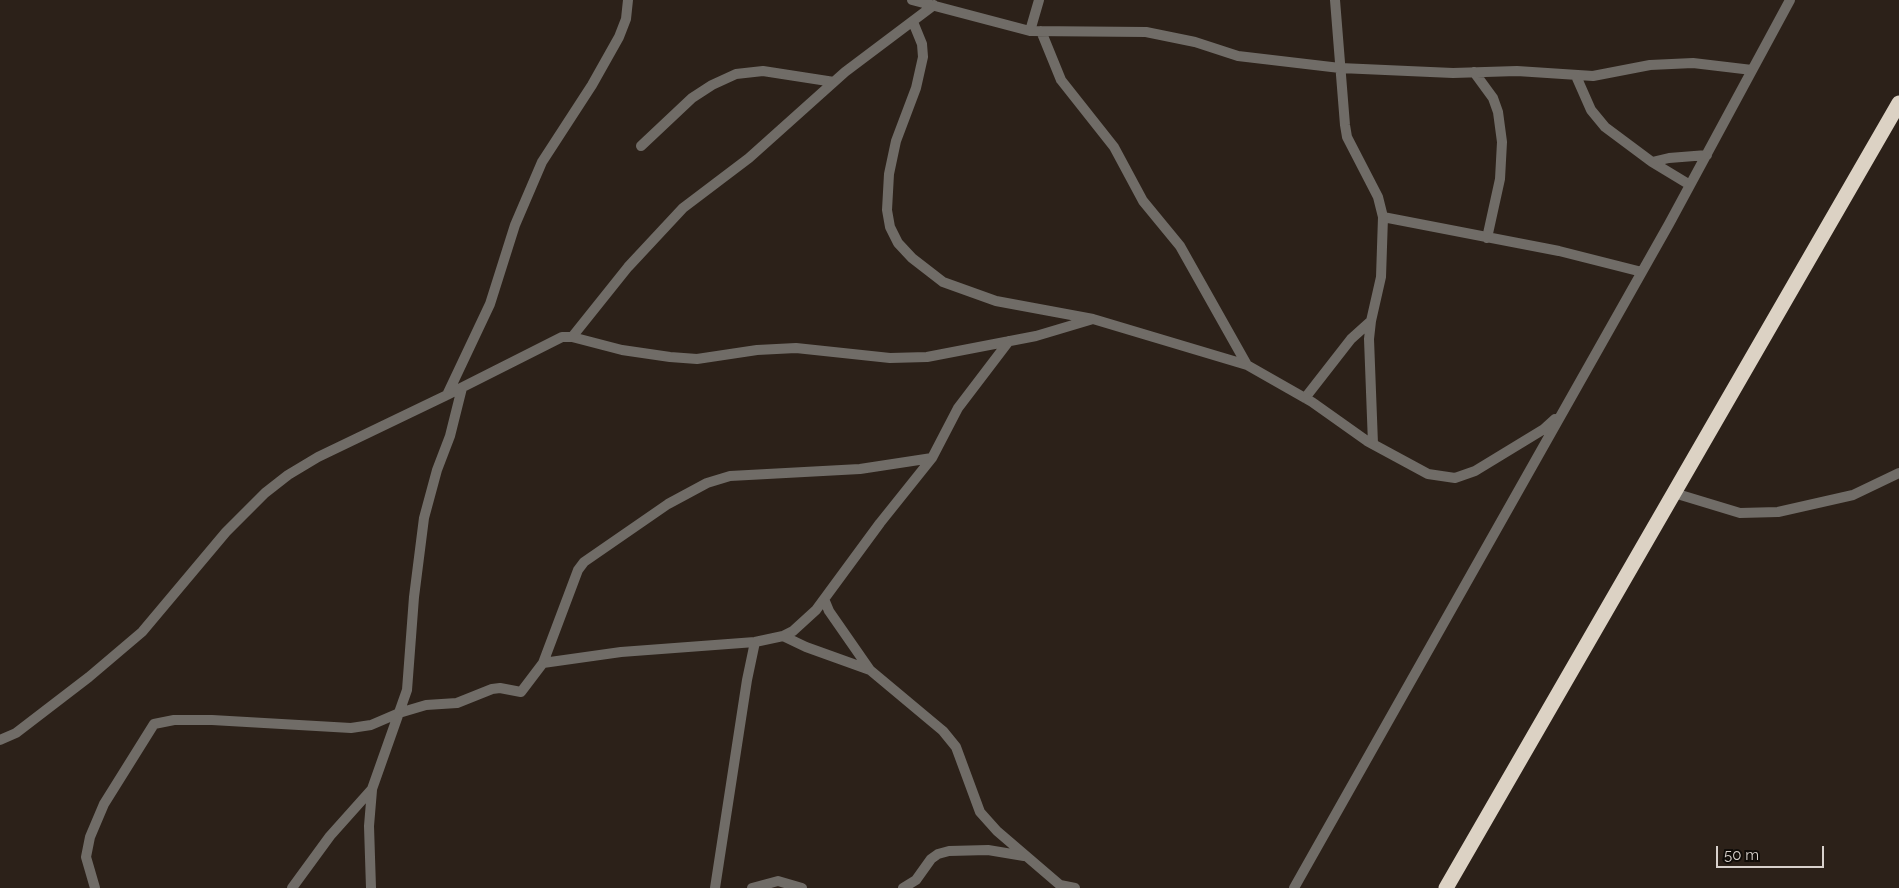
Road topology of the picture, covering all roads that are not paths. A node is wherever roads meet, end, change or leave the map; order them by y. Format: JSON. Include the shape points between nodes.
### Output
{"nodes":[{"id":1,"x":628,"y":0,"type":"edge"},
{"id":2,"x":912,"y":0,"type":"edge"},
{"id":3,"x":1039,"y":0,"type":"edge"},
{"id":4,"x":1334,"y":0,"type":"edge"},
{"id":5,"x":1790,"y":0,"type":"edge"},
{"id":6,"x":934,"y":5,"type":"junction"},
{"id":7,"x":913,"y":22,"type":"junction"},
{"id":8,"x":1030,"y":31,"type":"junction"},
{"id":9,"x":1041,"y":31,"type":"junction"},
{"id":10,"x":1340,"y":68,"type":"junction"},
{"id":11,"x":1752,"y":70,"type":"junction"},
{"id":12,"x":1474,"y":72,"type":"junction"},
{"id":13,"x":1576,"y":76,"type":"junction"},
{"id":14,"x":834,"y":82,"type":"junction"},
{"id":15,"x":1899,"y":103,"type":"edge"},
{"id":16,"x":640,"y":146,"type":"dead end"},
{"id":17,"x":1707,"y":154,"type":"junction"},
{"id":18,"x":1652,"y":162,"type":"junction"},
{"id":19,"x":1690,"y":185,"type":"junction"},
{"id":20,"x":1383,"y":217,"type":"junction"},
{"id":21,"x":1487,"y":238,"type":"junction"},
{"id":22,"x":1642,"y":272,"type":"junction"},
{"id":23,"x":1093,"y":319,"type":"junction"},
{"id":24,"x":1371,"y":321,"type":"junction"},
{"id":25,"x":572,"y":337,"type":"junction"},
{"id":26,"x":1008,"y":341,"type":"junction"},
{"id":27,"x":1247,"y":365,"type":"junction"},
{"id":28,"x":462,"y":388,"type":"junction"},
{"id":29,"x":447,"y":395,"type":"junction"},
{"id":30,"x":1305,"y":398,"type":"junction"},
{"id":31,"x":1561,"y":414,"type":"junction"},
{"id":32,"x":1373,"y":444,"type":"junction"},
{"id":33,"x":932,"y":458,"type":"junction"},
{"id":34,"x":1899,"y":473,"type":"edge"},
{"id":35,"x":1674,"y":493,"type":"junction"},
{"id":36,"x":824,"y":599,"type":"junction"},
{"id":37,"x":783,"y":636,"type":"junction"},
{"id":38,"x":755,"y":642,"type":"junction"},
{"id":39,"x":543,"y":663,"type":"junction"},
{"id":40,"x":870,"y":670,"type":"junction"},
{"id":41,"x":399,"y":713,"type":"junction"},
{"id":42,"x":0,"y":740,"type":"edge"},
{"id":43,"x":372,"y":789,"type":"junction"},
{"id":44,"x":1024,"y":856,"type":"junction"},
{"id":45,"x":755,"y":887,"type":"edge"},
{"id":46,"x":95,"y":888,"type":"edge"},
{"id":47,"x":292,"y":888,"type":"edge"},
{"id":48,"x":371,"y":888,"type":"edge"},
{"id":49,"x":715,"y":888,"type":"edge"},
{"id":50,"x":802,"y":888,"type":"edge"},
{"id":51,"x":903,"y":888,"type":"edge"},
{"id":52,"x":1075,"y":888,"type":"edge"},
{"id":53,"x":1294,"y":888,"type":"edge"},
{"id":54,"x":1446,"y":888,"type":"edge"}],
"edges":[{"from":1,"to":29,"type":"street","via":[[626,19],[619,37],[592,86],[542,162],[516,225],[490,304]]},
{"from":2,"to":6,"type":"street"},
{"from":3,"to":8,"type":"street"},
{"from":4,"to":10,"type":"street"},
{"from":5,"to":11,"type":"street"},
{"from":6,"to":7,"type":"street"},
{"from":6,"to":8,"type":"street"},
{"from":7,"to":14,"type":"street"},
{"from":7,"to":23,"type":"street","via":[[924,57],[916,88],[902,120],[889,174],[887,210],[890,227],[898,243],[943,282],[996,301]]},
{"from":8,"to":9,"type":"street"},
{"from":9,"to":10,"type":"street","via":[[1146,32],[1195,42],[1238,56]]},
{"from":9,"to":27,"type":"street","via":[[1061,80],[1114,147],[1143,200],[1180,246]]},
{"from":10,"to":12,"type":"street"},
{"from":10,"to":20,"type":"street","via":[[1347,137],[1378,197]]},
{"from":11,"to":13,"type":"street","via":[[1693,63]]},
{"from":11,"to":17,"type":"street"},
{"from":12,"to":13,"type":"street","via":[[1517,71]]},
{"from":12,"to":21,"type":"street","via":[[1493,98],[1502,142],[1500,179]]},
{"from":13,"to":18,"type":"street","via":[[1591,110],[1605,127]]},
{"from":14,"to":16,"type":"street","via":[[763,71],[736,74],[692,98]]},
{"from":14,"to":25,"type":"street","via":[[749,158],[683,208],[628,267]]},
{"from":15,"to":35,"type":"highway"},
{"from":17,"to":18,"type":"street"},
{"from":17,"to":19,"type":"street"},
{"from":18,"to":19,"type":"street"},
{"from":19,"to":22,"type":"street"},
{"from":20,"to":21,"type":"street"},
{"from":20,"to":24,"type":"street","via":[[1381,277]]},
{"from":21,"to":22,"type":"street","via":[[1559,251]]},
{"from":22,"to":31,"type":"street"},
{"from":23,"to":26,"type":"street"},
{"from":23,"to":27,"type":"street"},
{"from":24,"to":30,"type":"street","via":[[1351,339]]},
{"from":24,"to":32,"type":"street"},
{"from":25,"to":26,"type":"street","via":[[622,350],[697,359],[796,348],[890,358],[927,357]]},
{"from":25,"to":28,"type":"street","via":[[562,337],[544,345]]},
{"from":26,"to":33,"type":"street","via":[[958,408]]},
{"from":27,"to":30,"type":"street"},
{"from":28,"to":29,"type":"street"},
{"from":28,"to":41,"type":"street","via":[[424,518],[407,690]]},
{"from":29,"to":42,"type":"street","via":[[318,457],[264,493],[226,532],[142,632],[16,733]]},
{"from":30,"to":32,"type":"street"},
{"from":31,"to":32,"type":"street","via":[[1544,429],[1505,453],[1475,471],[1455,478],[1428,474]]},
{"from":31,"to":53,"type":"street"},
{"from":33,"to":36,"type":"street"},
{"from":33,"to":39,"type":"street","via":[[860,469],[730,476],[707,483],[668,504],[584,562],[578,570]]},
{"from":34,"to":35,"type":"street","via":[[1853,494],[1778,512],[1740,513]]},
{"from":35,"to":54,"type":"highway"},
{"from":36,"to":37,"type":"street","via":[[793,631]]},
{"from":36,"to":40,"type":"street"},
{"from":37,"to":38,"type":"street"},
{"from":37,"to":40,"type":"street","via":[[806,648]]},
{"from":38,"to":39,"type":"street","via":[[630,651]]},
{"from":38,"to":49,"type":"street"},
{"from":39,"to":41,"type":"street","via":[[521,692],[500,688],[457,703],[426,705]]},
{"from":40,"to":44,"type":"street","via":[[943,731],[956,747],[980,812]]},
{"from":41,"to":43,"type":"street"},
{"from":41,"to":46,"type":"street","via":[[370,725],[351,728],[212,720],[174,720],[154,724],[104,804],[90,837],[86,857]]},
{"from":43,"to":47,"type":"street","via":[[330,836]]},
{"from":43,"to":48,"type":"street","via":[[369,826]]},
{"from":44,"to":51,"type":"street","via":[[988,850],[949,851],[931,859],[916,880]]},
{"from":44,"to":52,"type":"street","via":[[1060,885]]},
{"from":45,"to":50,"type":"street","via":[[778,881]]}]}
